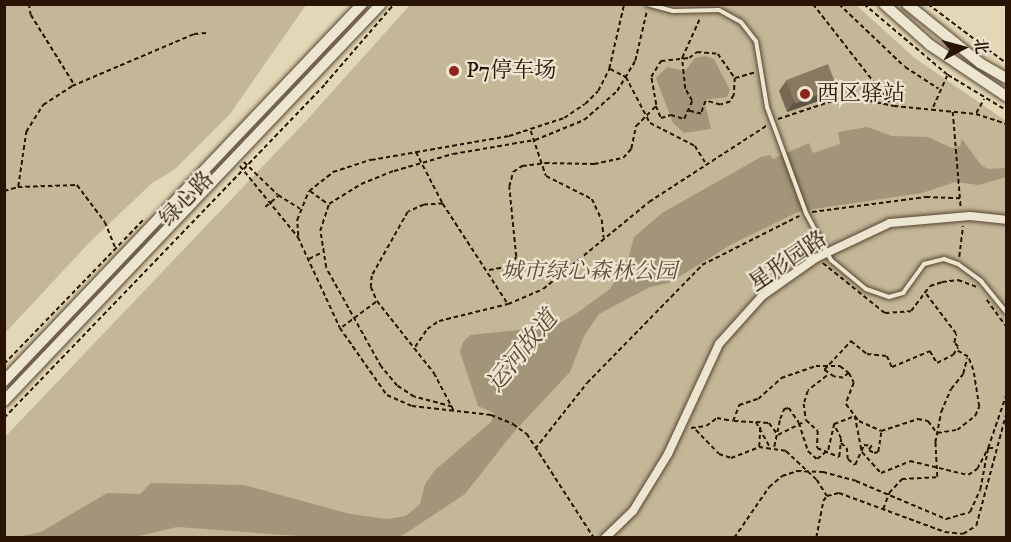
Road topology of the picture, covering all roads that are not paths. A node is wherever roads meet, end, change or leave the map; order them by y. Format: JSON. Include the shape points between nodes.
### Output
{"nodes":[{"id":1,"x":362,"y":4,"type":"edge"},
{"id":2,"x":381,"y":4,"type":"edge"},
{"id":3,"x":884,"y":4,"type":"edge"},
{"id":4,"x":907,"y":4,"type":"edge"},
{"id":5,"x":647,"y":5,"type":"edge"},
{"id":6,"x":936,"y":30,"type":"junction"},
{"id":7,"x":930,"y":45,"type":"junction"},
{"id":8,"x":1006,"y":78,"type":"edge"},
{"id":9,"x":1006,"y":96,"type":"edge"},
{"id":10,"x":1006,"y":220,"type":"edge"},
{"id":11,"x":826,"y":253,"type":"junction"},
{"id":12,"x":1006,"y":312,"type":"edge"},
{"id":13,"x":4,"y":381,"type":"edge"},
{"id":14,"x":4,"y":401,"type":"edge"},
{"id":15,"x":605,"y":537,"type":"edge"}],
"edges":[{"from":1,"to":13,"type":"main road","name":"绿心路"},
{"from":2,"to":14,"type":"main road","name":"绿心路","via":[[241,163]]},
{"from":3,"to":7,"type":"main road"},
{"from":4,"to":6,"type":"main road"},
{"from":5,"to":11,"type":"lane","via":[[673,11],[719,10],[741,22],[756,41],[772,122],[806,213]]},
{"from":6,"to":7,"type":"main road","via":[[938,40]]},
{"from":6,"to":8,"type":"main road"},
{"from":7,"to":9,"type":"main road"},
{"from":10,"to":11,"type":"street","name":"星形园路","via":[[962,216],[890,224]]},
{"from":11,"to":12,"type":"lane","via":[[866,289],[889,297],[903,293],[915,271],[924,264],[944,259],[981,281]]},
{"from":11,"to":15,"type":"street","name":"星形园路","via":[[762,296],[719,344],[681,426],[633,511]]}]}
